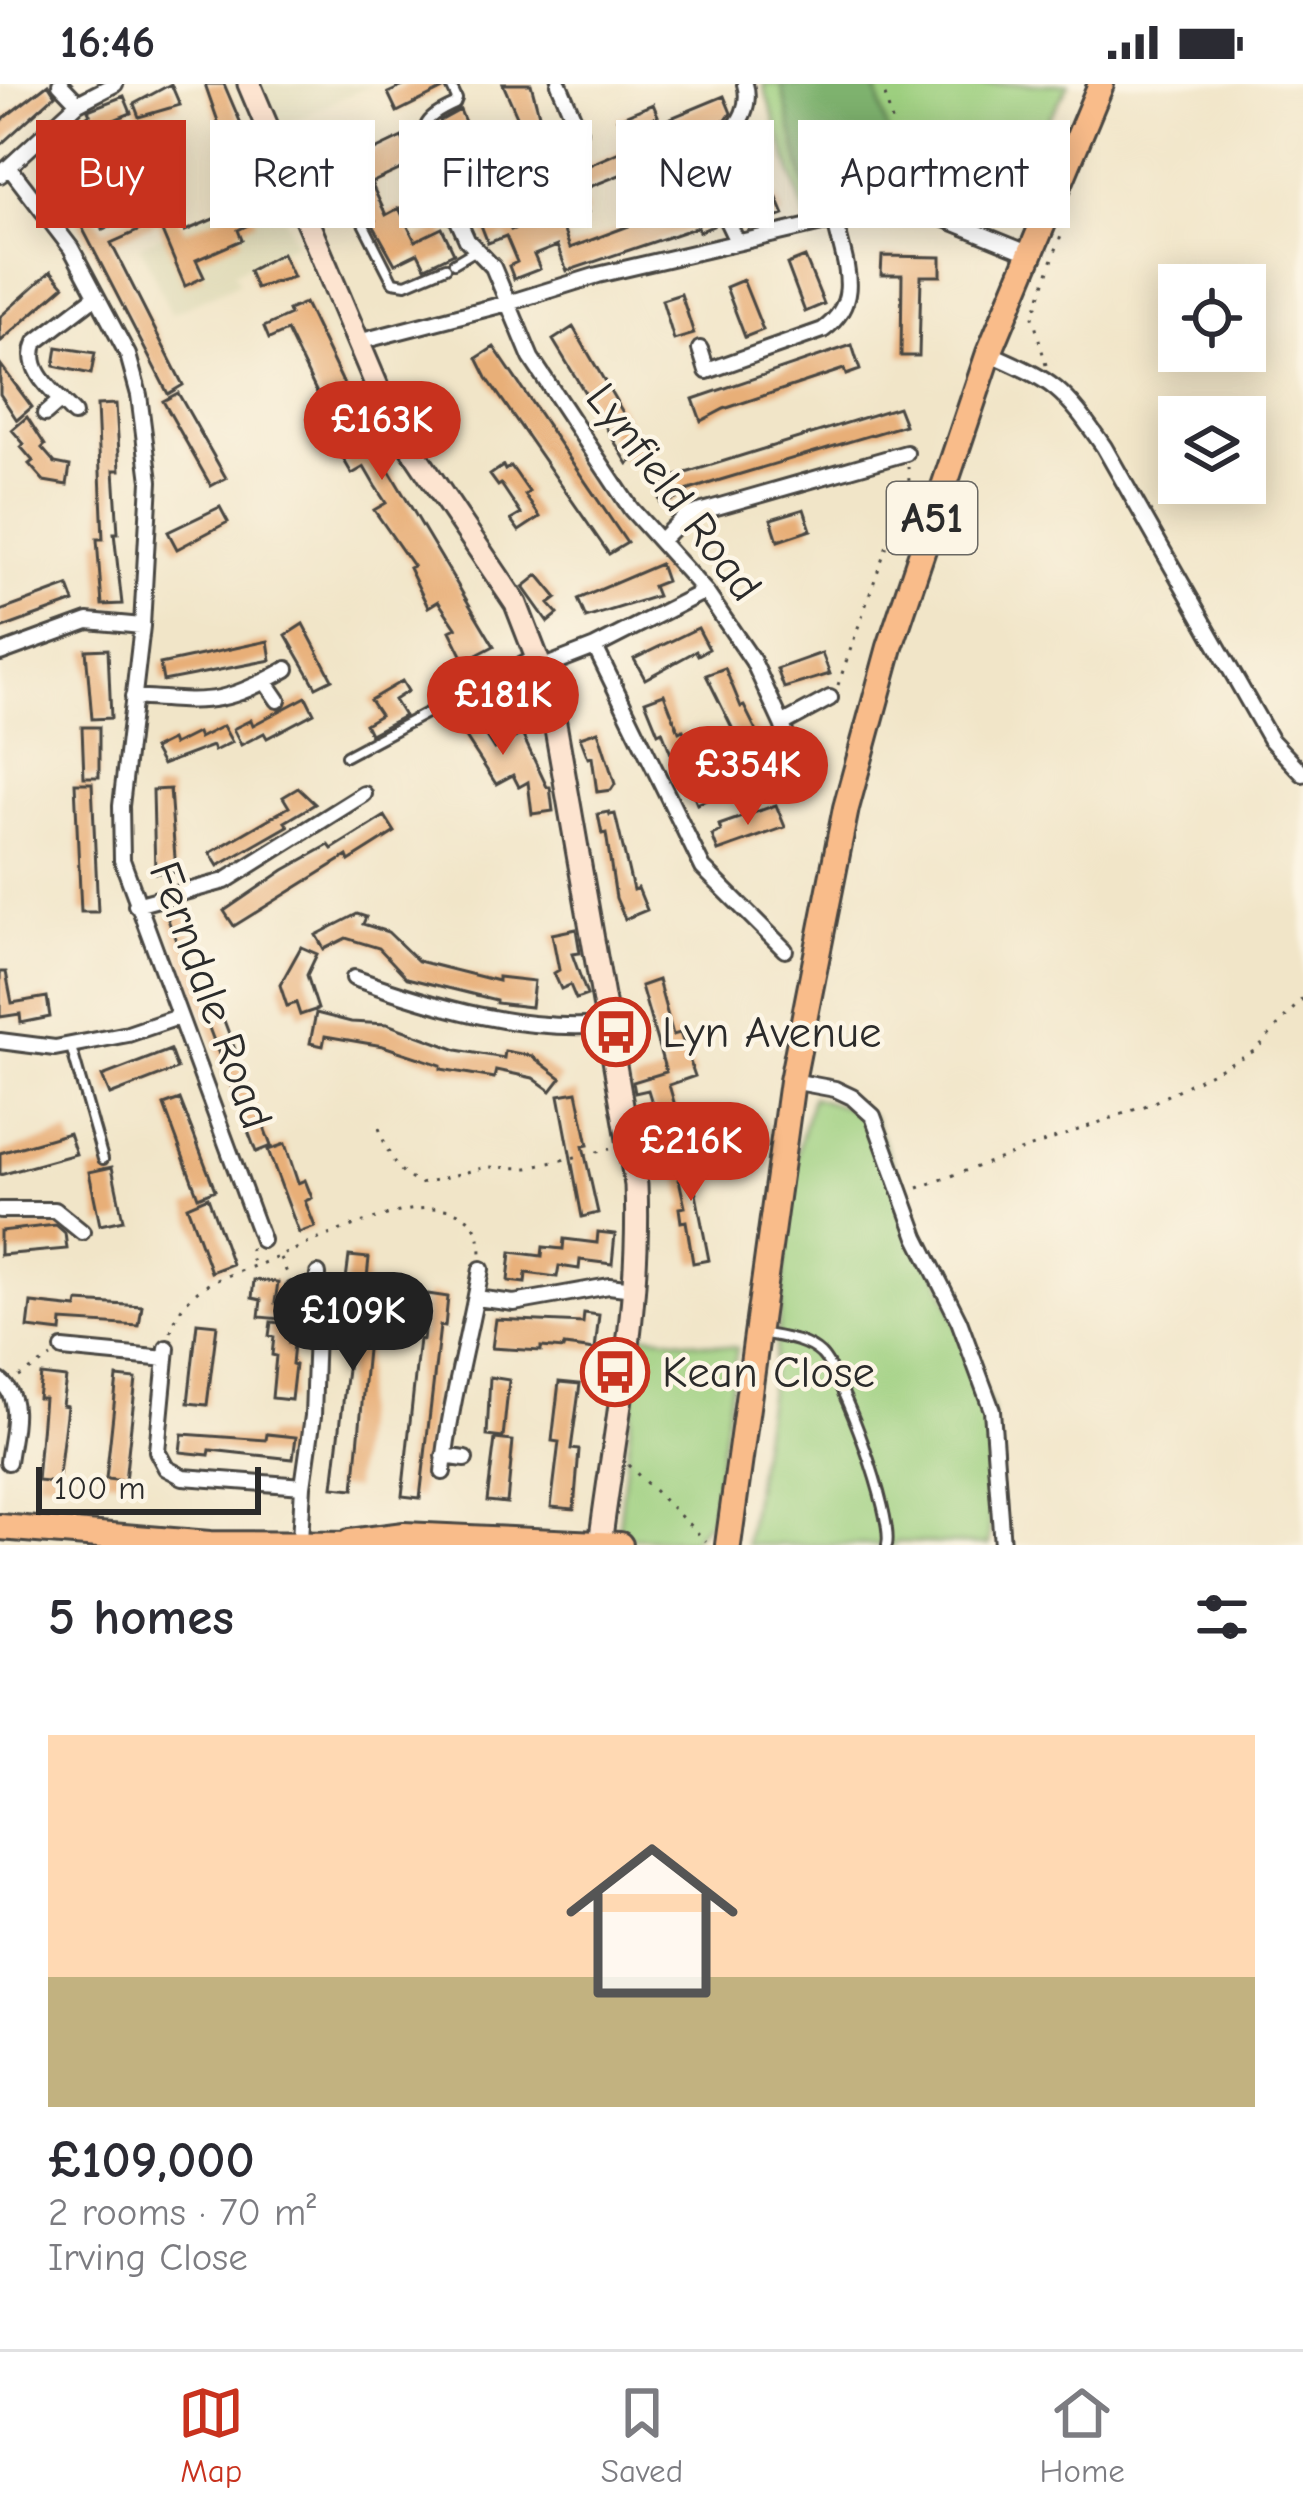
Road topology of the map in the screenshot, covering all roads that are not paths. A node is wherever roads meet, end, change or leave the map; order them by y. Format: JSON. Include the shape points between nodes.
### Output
{"nodes":[{"id":1,"x":60,"y":84,"type":"edge"},
{"id":2,"x":115,"y":84,"type":"edge"},
{"id":3,"x":249,"y":84,"type":"edge"},
{"id":4,"x":450,"y":84,"type":"edge"},
{"id":5,"x":559,"y":84,"type":"edge"},
{"id":6,"x":745,"y":84,"type":"edge"},
{"id":7,"x":1101,"y":84,"type":"edge"},
{"id":8,"x":78,"y":103,"type":"junction"},
{"id":9,"x":264,"y":120,"type":"edge"},
{"id":10,"x":430,"y":120,"type":"edge"},
{"id":11,"x":574,"y":120,"type":"edge"},
{"id":12,"x":4,"y":171,"type":"edge"},
{"id":13,"x":310,"y":228,"type":"edge"},
{"id":14,"x":365,"y":228,"type":"edge"},
{"id":15,"x":462,"y":228,"type":"edge"},
{"id":16,"x":799,"y":228,"type":"edge"},
{"id":17,"x":837,"y":228,"type":"edge"},
{"id":18,"x":967,"y":228,"type":"edge"},
{"id":19,"x":737,"y":242,"type":"junction"},
{"id":20,"x":476,"y":250,"type":"junction"},
{"id":21,"x":1028,"y":253,"type":"junction"},
{"id":22,"x":96,"y":296,"type":"junction"},
{"id":23,"x":508,"y":303,"type":"junction"},
{"id":24,"x":358,"y":341,"type":"junction"},
{"id":25,"x":700,"y":350,"type":"dead end"},
{"id":26,"x":989,"y":353,"type":"junction"},
{"id":27,"x":61,"y":400,"type":"junction"},
{"id":28,"x":45,"y":414,"type":"dead end"},
{"id":29,"x":74,"y":414,"type":"dead end"},
{"id":30,"x":906,"y":453,"type":"road end"},
{"id":31,"x":661,"y":540,"type":"junction"},
{"id":32,"x":705,"y":591,"type":"junction"},
{"id":33,"x":142,"y":626,"type":"junction"},
{"id":34,"x":595,"y":647,"type":"junction"},
{"id":35,"x":0,"y":653,"type":"edge"},
{"id":36,"x":539,"y":661,"type":"junction"},
{"id":37,"x":287,"y":669,"type":"dead end"},
{"id":38,"x":266,"y":681,"type":"junction"},
{"id":39,"x":133,"y":697,"type":"junction"},
{"id":40,"x":830,"y":698,"type":"road end"},
{"id":41,"x":278,"y":700,"type":"dead end"},
{"id":42,"x":782,"y":724,"type":"junction"},
{"id":43,"x":346,"y":756,"type":"dead end"},
{"id":44,"x":1303,"y":774,"type":"edge"},
{"id":45,"x":803,"y":783,"type":"dead end"},
{"id":46,"x":364,"y":794,"type":"dead end"},
{"id":47,"x":347,"y":805,"type":"junction"},
{"id":48,"x":357,"y":820,"type":"dead end"},
{"id":49,"x":136,"y":904,"type":"junction"},
{"id":50,"x":784,"y":950,"type":"dead end"},
{"id":51,"x":355,"y":978,"type":"dead end"},
{"id":52,"x":178,"y":1017,"type":"junction"},
{"id":53,"x":607,"y":1025,"type":"junction"},
{"id":54,"x":0,"y":1041,"type":"edge"},
{"id":55,"x":71,"y":1045,"type":"junction"},
{"id":56,"x":792,"y":1081,"type":"junction"},
{"id":57,"x":103,"y":1159,"type":"dead end"},
{"id":58,"x":0,"y":1210,"type":"edge"},
{"id":59,"x":82,"y":1232,"type":"dead end"},
{"id":60,"x":262,"y":1240,"type":"dead end"},
{"id":61,"x":482,"y":1269,"type":"road end"},
{"id":62,"x":318,"y":1274,"type":"dead end"},
{"id":63,"x":634,"y":1289,"type":"junction"},
{"id":64,"x":295,"y":1290,"type":"road end"},
{"id":65,"x":315,"y":1293,"type":"junction"},
{"id":66,"x":476,"y":1298,"type":"junction"},
{"id":67,"x":758,"y":1333,"type":"junction"},
{"id":68,"x":78,"y":1370,"type":"dead end"},
{"id":69,"x":8,"y":1381,"type":"edge"},
{"id":70,"x":6,"y":1452,"type":"edge"},
{"id":71,"x":465,"y":1459,"type":"dead end"},
{"id":72,"x":303,"y":1486,"type":"junction"},
{"id":73,"x":0,"y":1527,"type":"edge"},
{"id":74,"x":300,"y":1541,"type":"junction"},
{"id":75,"x":341,"y":1543,"type":"edge"},
{"id":76,"x":210,"y":1544,"type":"edge"},
{"id":77,"x":606,"y":1544,"type":"edge"},
{"id":78,"x":721,"y":1544,"type":"edge"},
{"id":79,"x":368,"y":1545,"type":"edge"},
{"id":80,"x":887,"y":1545,"type":"edge"},
{"id":81,"x":1002,"y":1545,"type":"edge"}],
"edges":[{"from":1,"to":8,"type":"street"},
{"from":2,"to":8,"type":"street"},
{"from":3,"to":9,"type":"street"},
{"from":4,"to":10,"type":"lane","via":[[455,104]]},
{"from":5,"to":11,"type":"street"},
{"from":6,"to":19,"type":"street","via":[[748,104],[711,180]]},
{"from":7,"to":21,"type":"highway","number":"A51"},
{"from":8,"to":12,"type":"street"},
{"from":12,"to":22,"type":"street","name":"Ferndale Road","via":[[71,248]]},
{"from":13,"to":24,"type":"street"},
{"from":14,"to":20,"type":"lane","via":[[393,282],[406,284]]},
{"from":15,"to":20,"type":"street","name":"Lynfield Road"},
{"from":16,"to":19,"type":"street"},
{"from":17,"to":25,"type":"street","via":[[850,297],[839,319],[707,371]]},
{"from":18,"to":21,"type":"street"},
{"from":19,"to":23,"type":"street"},
{"from":20,"to":23,"type":"street","name":"Lynfield Road"},
{"from":21,"to":26,"type":"highway","number":"A51"},
{"from":22,"to":27,"type":"street","via":[[31,353],[35,371]]},
{"from":22,"to":33,"type":"street","name":"Ferndale Road","via":[[139,394],[150,482]]},
{"from":23,"to":24,"type":"street"},
{"from":23,"to":31,"type":"street","name":"Lynfield Road","via":[[532,358],[631,509]]},
{"from":24,"to":36,"type":"street","via":[[390,417],[516,604]]},
{"from":26,"to":44,"type":"street","via":[[1046,378],[1104,447],[1270,739]]},
{"from":26,"to":56,"type":"highway","number":"A51","via":[[890,646],[847,808]]},
{"from":27,"to":28,"type":"street"},
{"from":27,"to":29,"type":"street"},
{"from":30,"to":31,"type":"street","via":[[686,516]]},
{"from":31,"to":32,"type":"street","name":"Lynfield Road"},
{"from":32,"to":34,"type":"street"},
{"from":32,"to":42,"type":"street","name":"Lynfield Road","via":[[753,661]]},
{"from":33,"to":35,"type":"street","via":[[88,621]]},
{"from":33,"to":39,"type":"street","name":"Ferndale Road"},
{"from":34,"to":36,"type":"street"},
{"from":34,"to":50,"type":"street","via":[[703,868]]},
{"from":36,"to":43,"type":"lane"},
{"from":36,"to":53,"type":"street"},
{"from":37,"to":38,"type":"street"},
{"from":38,"to":39,"type":"street","via":[[217,701]]},
{"from":38,"to":41,"type":"street"},
{"from":39,"to":49,"type":"street","name":"Ferndale Road","via":[[121,806],[122,860]]},
{"from":40,"to":42,"type":"street"},
{"from":42,"to":45,"type":"street","name":"Lynfield Road"},
{"from":46,"to":47,"type":"street"},
{"from":47,"to":48,"type":"street"},
{"from":47,"to":49,"type":"street","via":[[225,880]]},
{"from":49,"to":52,"type":"street","name":"Ferndale Road"},
{"from":51,"to":53,"type":"street","via":[[440,1009],[556,1029]]},
{"from":52,"to":55,"type":"street"},
{"from":52,"to":60,"type":"street","name":"Ferndale Road"},
{"from":53,"to":63,"type":"street","via":[[638,1234]]},
{"from":54,"to":55,"type":"street"},
{"from":55,"to":57,"type":"lane"},
{"from":56,"to":67,"type":"highway","number":"A51"},
{"from":56,"to":81,"type":"street","via":[[835,1089],[873,1116],[992,1410]]},
{"from":58,"to":59,"type":"street","via":[[55,1210]]},
{"from":61,"to":66,"type":"street"},
{"from":62,"to":65,"type":"street"},
{"from":63,"to":66,"type":"street","via":[[514,1303]]},
{"from":63,"to":77,"type":"street"},
{"from":64,"to":65,"type":"street"},
{"from":65,"to":72,"type":"street"},
{"from":66,"to":71,"type":"street","via":[[444,1464]]},
{"from":67,"to":78,"type":"highway","number":"A51"},
{"from":67,"to":80,"type":"lane","via":[[822,1355],[885,1507]]},
{"from":68,"to":72,"type":"street","via":[[71,1350],[166,1353],[157,1451],[166,1468],[183,1477]]},
{"from":69,"to":70,"type":"street","via":[[15,1401]]},
{"from":72,"to":74,"type":"street"},
{"from":73,"to":76,"type":"highway"},
{"from":74,"to":75,"type":"highway"},
{"from":74,"to":76,"type":"highway"},
{"from":75,"to":77,"type":"highway","via":[[404,1534]]},
{"from":75,"to":79,"type":"highway"}]}
